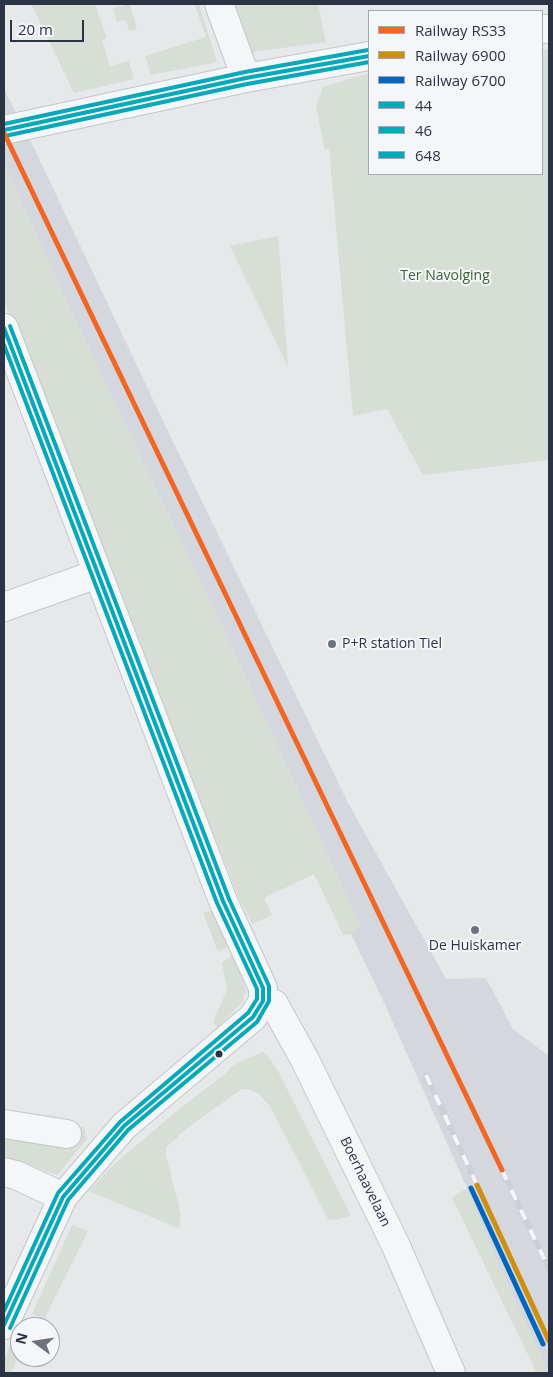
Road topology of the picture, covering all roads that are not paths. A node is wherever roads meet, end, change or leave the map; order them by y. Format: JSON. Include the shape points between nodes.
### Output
{"nodes":[{"id":1,"x":219,"y":4,"type":"edge"},
{"id":2,"x":368,"y":56,"type":"edge"},
{"id":3,"x":246,"y":78,"type":"junction"},
{"id":4,"x":4,"y":130,"type":"edge"},
{"id":5,"x":4,"y":328,"type":"edge"},
{"id":6,"x":97,"y":574,"type":"junction"},
{"id":7,"x":4,"y":608,"type":"edge"},
{"id":8,"x":263,"y":1001,"type":"junction"},
{"id":9,"x":4,"y":1124,"type":"edge"},
{"id":10,"x":67,"y":1134,"type":"dead end"},
{"id":11,"x":4,"y":1172,"type":"edge"},
{"id":12,"x":63,"y":1198,"type":"junction"},
{"id":13,"x":4,"y":1325,"type":"edge"},
{"id":14,"x":451,"y":1373,"type":"edge"}],
"edges":[{"from":1,"to":3,"type":"street"},
{"from":2,"to":3,"type":"street"},
{"from":3,"to":4,"type":"street"},
{"from":5,"to":6,"type":"street"},
{"from":6,"to":7,"type":"street"},
{"from":6,"to":8,"type":"street","via":[[223,901],[263,988]]},
{"from":8,"to":12,"type":"street","via":[[252,1018],[124,1126]]},
{"from":8,"to":14,"type":"street","name":"Boerhaavelaan","via":[[274,1004],[305,1060],[396,1246]]},
{"from":9,"to":10,"type":"street"},
{"from":11,"to":12,"type":"street"},
{"from":12,"to":13,"type":"street"}]}
